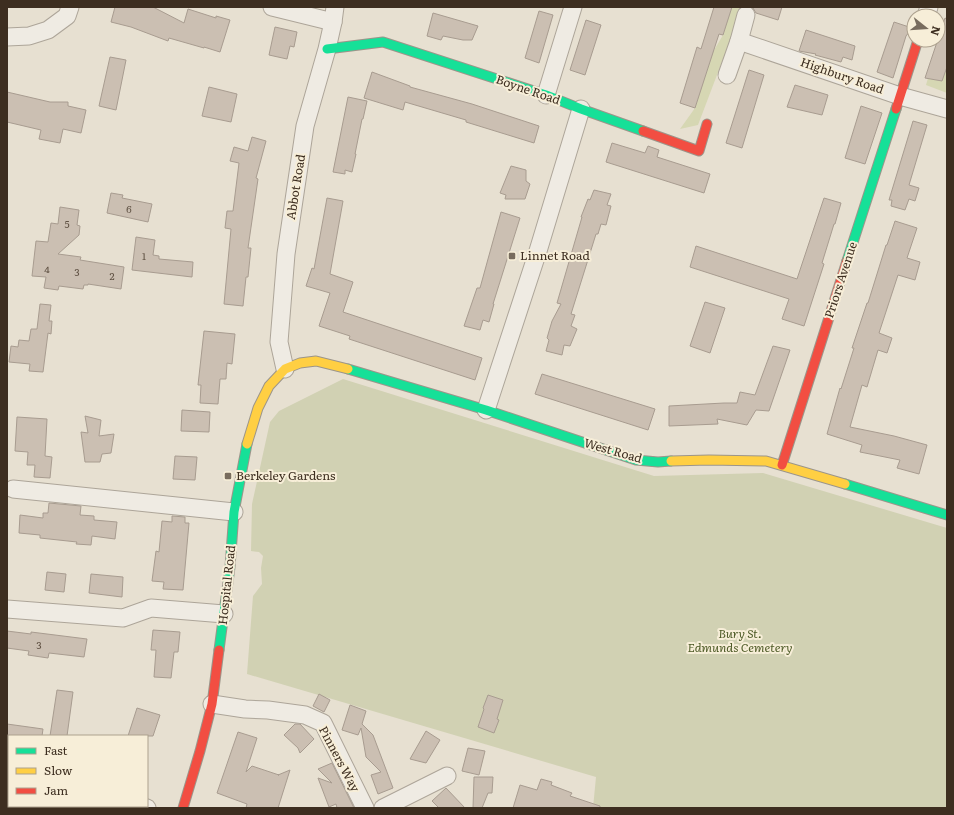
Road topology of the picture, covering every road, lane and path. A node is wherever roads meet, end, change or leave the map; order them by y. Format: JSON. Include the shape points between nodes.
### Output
{"nodes":[{"id":1,"x":70,"y":7,"type":"edge"},
{"id":2,"x":272,"y":7,"type":"edge"},
{"id":3,"x":573,"y":7,"type":"edge"},
{"id":4,"x":334,"y":14,"type":"edge"},
{"id":5,"x":746,"y":15,"type":"dead end"},
{"id":6,"x":7,"y":37,"type":"edge"},
{"id":7,"x":739,"y":41,"type":"junction"},
{"id":8,"x":915,"y":48,"type":"edge"},
{"id":9,"x":327,"y":49,"type":"junction"},
{"id":10,"x":726,"y":75,"type":"dead end"},
{"id":11,"x":546,"y":95,"type":"junction"},
{"id":12,"x":900,"y":96,"type":"junction"},
{"id":13,"x":581,"y":109,"type":"junction"},
{"id":14,"x":947,"y":109,"type":"edge"},
{"id":15,"x":707,"y":124,"type":"dead end"},
{"id":16,"x":285,"y":369,"type":"junction"},
{"id":17,"x":486,"y":410,"type":"junction"},
{"id":18,"x":782,"y":465,"type":"junction"},
{"id":19,"x":13,"y":489,"type":"dead end"},
{"id":20,"x":234,"y":512,"type":"junction"},
{"id":21,"x":947,"y":514,"type":"edge"},
{"id":22,"x":7,"y":609,"type":"edge"},
{"id":23,"x":224,"y":614,"type":"junction"},
{"id":24,"x":212,"y":704,"type":"junction"},
{"id":25,"x":447,"y":776,"type":"dead end"},
{"id":26,"x":182,"y":808,"type":"edge"},
{"id":27,"x":365,"y":808,"type":"edge"},
{"id":28,"x":383,"y":808,"type":"edge"}],
"edges":[{"from":1,"to":6,"type":"street","via":[[67,16],[48,30],[29,36]]},
{"from":2,"to":4,"type":"street"},
{"from":3,"to":11,"type":"street"},
{"from":4,"to":9,"type":"street","name":"Abbot Road"},
{"from":5,"to":7,"type":"street"},
{"from":7,"to":10,"type":"street"},
{"from":7,"to":12,"type":"street","name":"Highbury Road"},
{"from":8,"to":12,"type":"street","name":"Priors Avenue"},
{"from":9,"to":11,"type":"street","name":"Boyne Road","via":[[383,42]]},
{"from":9,"to":16,"type":"street","name":"Abbot Road","via":[[306,126],[286,254],[279,342]]},
{"from":11,"to":13,"type":"street","name":"Boyne Road"},
{"from":12,"to":14,"type":"street","name":"Highbury Road"},
{"from":12,"to":18,"type":"street","name":"Priors Avenue"},
{"from":13,"to":15,"type":"street","name":"Boyne Road","via":[[699,150]]},
{"from":13,"to":17,"type":"street"},
{"from":16,"to":17,"type":"street","name":"West Road","via":[[300,363],[316,361]]},
{"from":16,"to":20,"type":"street","name":"Hospital Road","via":[[269,386],[258,408],[248,440]]},
{"from":17,"to":18,"type":"street","name":"West Road","via":[[636,460],[766,461]]},
{"from":18,"to":21,"type":"street","name":"West Road"},
{"from":19,"to":20,"type":"street"},
{"from":20,"to":23,"type":"street","name":"Hospital Road"},
{"from":22,"to":23,"type":"street","via":[[123,618],[151,608]]},
{"from":23,"to":24,"type":"street","name":"Hospital Road"},
{"from":24,"to":26,"type":"street","name":"Hospital Road"},
{"from":24,"to":27,"type":"street","name":"Pinners Way","via":[[306,715],[323,723]]},
{"from":25,"to":28,"type":"street"}]}
